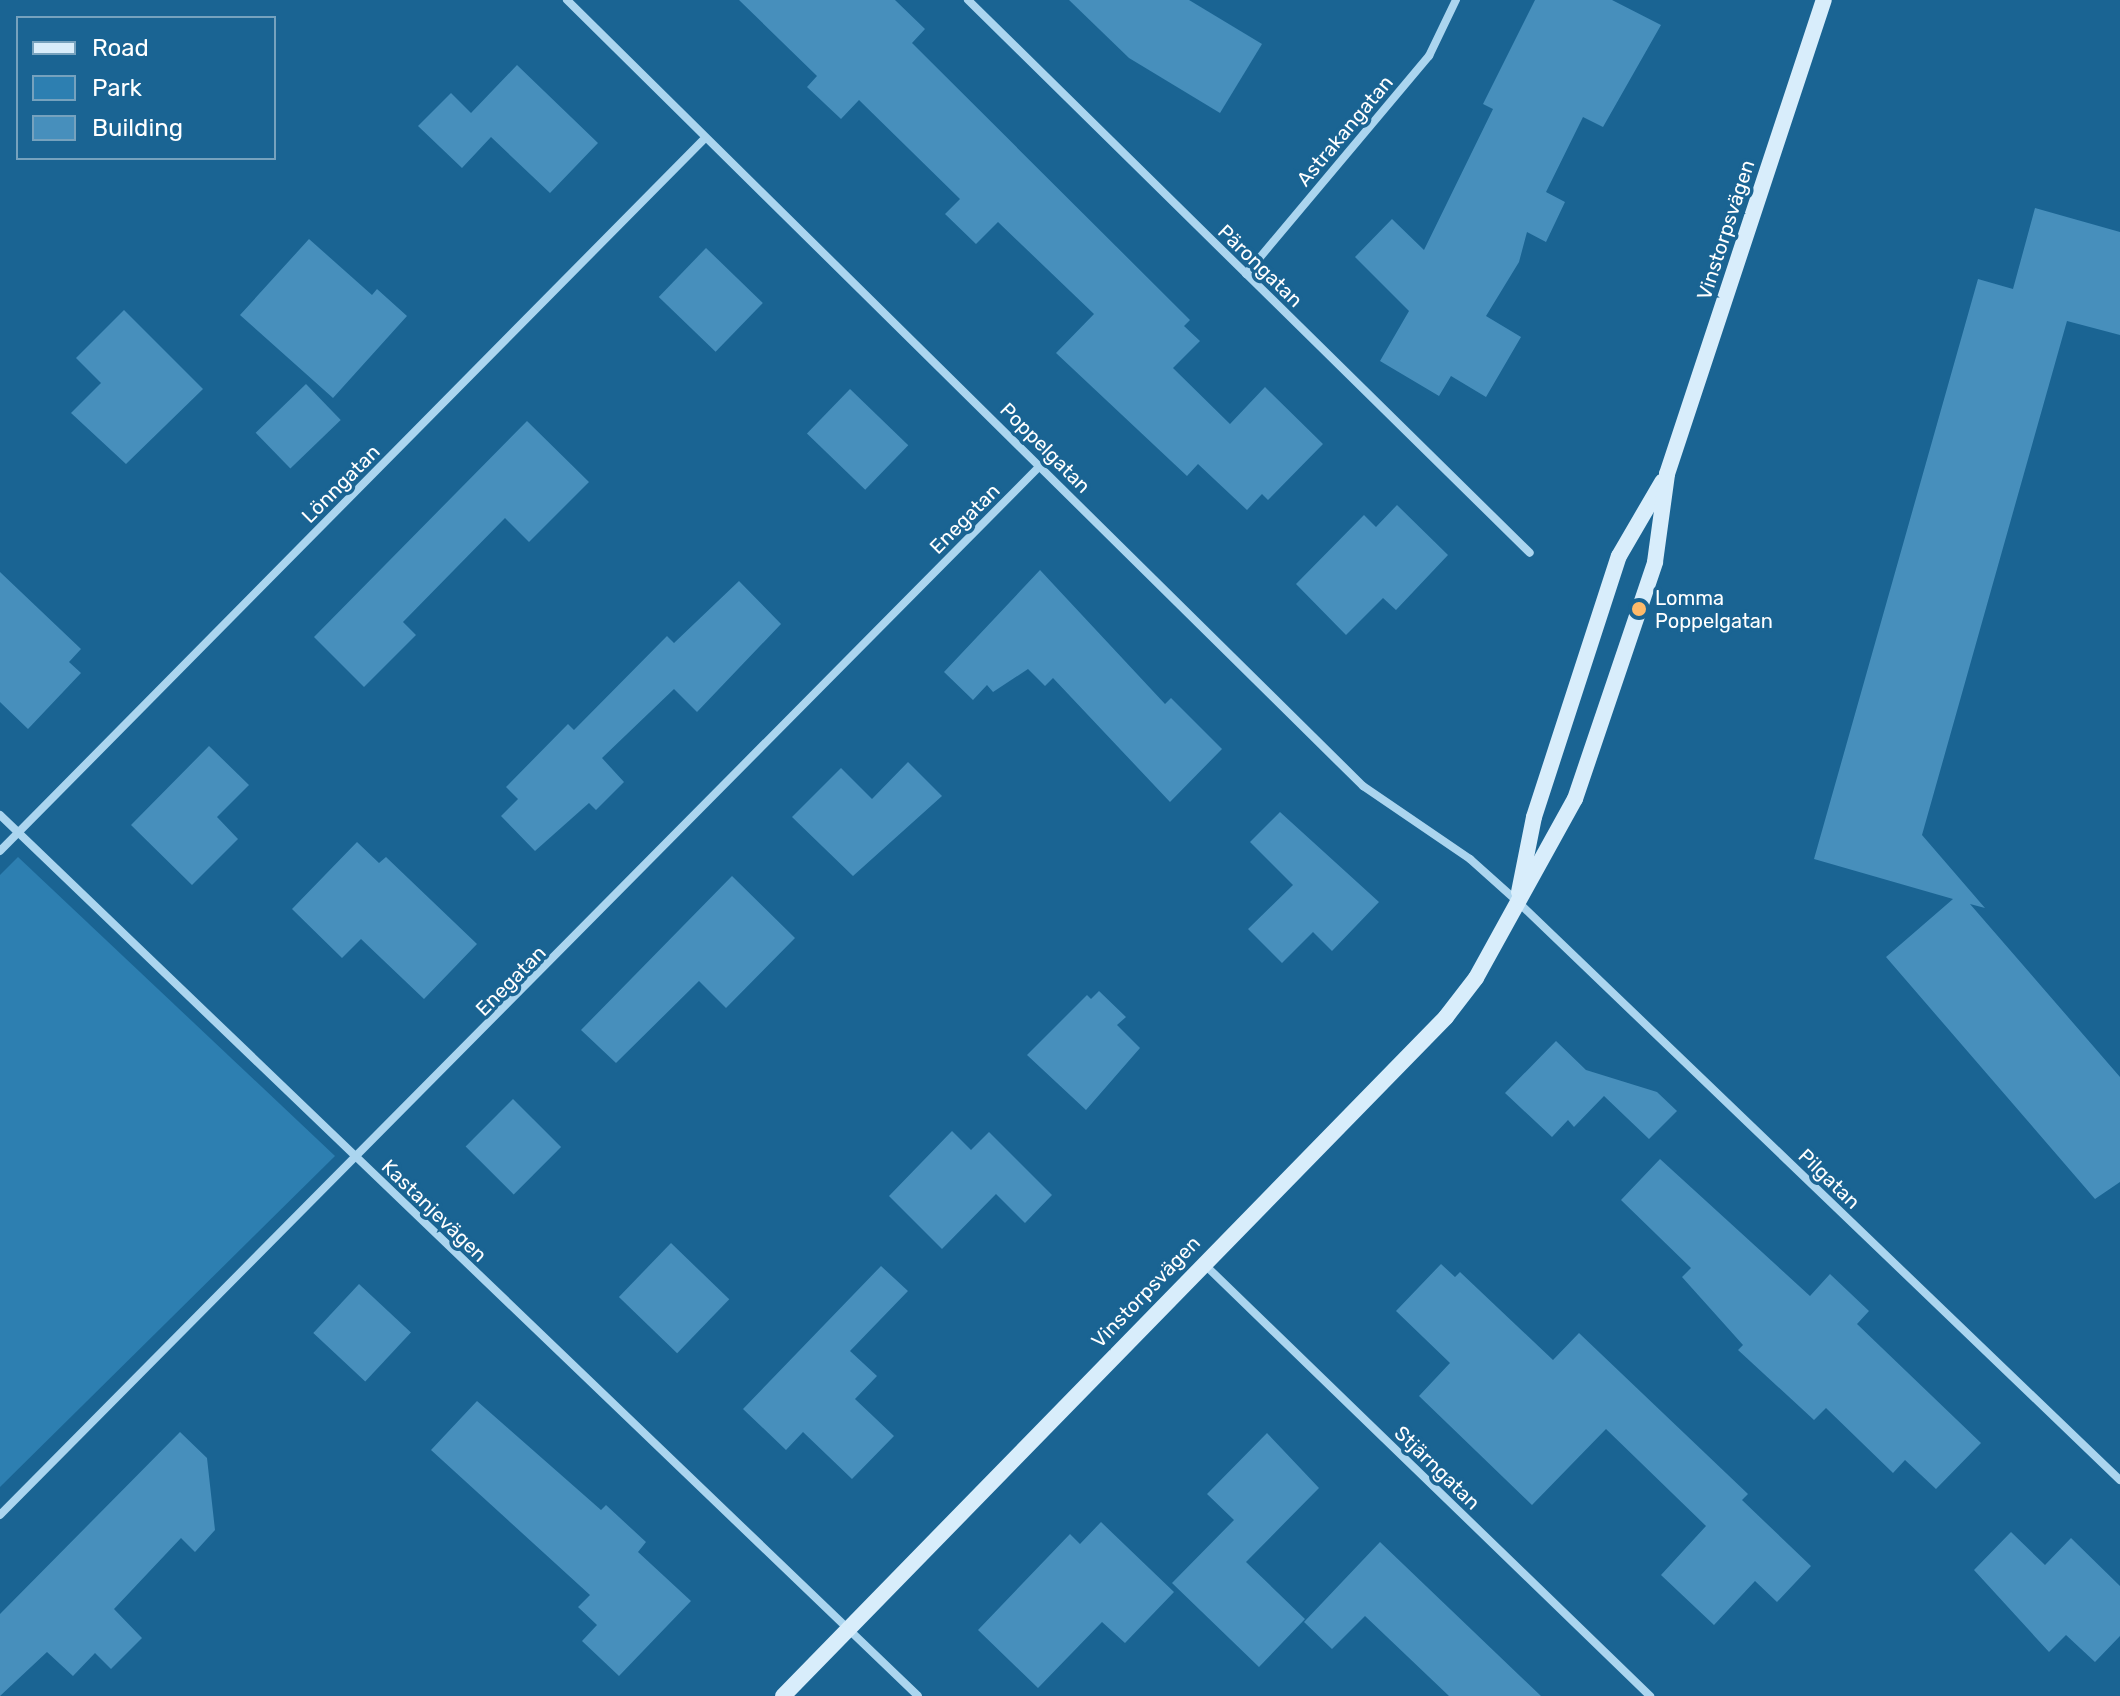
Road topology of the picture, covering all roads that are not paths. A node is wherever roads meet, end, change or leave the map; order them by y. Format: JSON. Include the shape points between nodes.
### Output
{"nodes":[{"id":1,"x":567,"y":0,"type":"edge"},
{"id":2,"x":968,"y":0,"type":"edge"},
{"id":3,"x":1456,"y":0,"type":"edge"},
{"id":4,"x":1824,"y":0,"type":"edge"},
{"id":5,"x":705,"y":138,"type":"junction"},
{"id":6,"x":1246,"y":274,"type":"junction"},
{"id":7,"x":1040,"y":466,"type":"junction"},
{"id":8,"x":1667,"y":474,"type":"junction"},
{"id":9,"x":1530,"y":553,"type":"dead end"},
{"id":10,"x":0,"y":815,"type":"edge"},
{"id":11,"x":18,"y":833,"type":"junction"},
{"id":12,"x":0,"y":851,"type":"edge"},
{"id":13,"x":1517,"y":901,"type":"junction"},
{"id":14,"x":357,"y":1160,"type":"junction"},
{"id":15,"x":1202,"y":1262,"type":"junction"},
{"id":16,"x":2120,"y":1480,"type":"edge"},
{"id":17,"x":0,"y":1515,"type":"edge"},
{"id":18,"x":845,"y":1630,"type":"junction"},
{"id":19,"x":783,"y":1696,"type":"edge"},
{"id":20,"x":918,"y":1696,"type":"edge"},
{"id":21,"x":1650,"y":1696,"type":"edge"}],
"edges":[{"from":1,"to":5,"type":"street","name":"Poppelgatan"},
{"from":2,"to":6,"type":"street","name":"Pärongatan"},
{"from":3,"to":6,"type":"street","name":"Astrakangatan","via":[[1429,56]]},
{"from":4,"to":8,"type":"street","name":"Vinstorpsvägen"},
{"from":5,"to":7,"type":"street","name":"Poppelgatan"},
{"from":5,"to":11,"type":"street","name":"Lönngatan"},
{"from":6,"to":9,"type":"street","name":"Pärongatan"},
{"from":7,"to":13,"type":"street","name":"Poppelgatan","via":[[1363,786],[1470,859]]},
{"from":7,"to":14,"type":"street","name":"Enegatan"},
{"from":8,"to":13,"type":"street","name":"Vinstorpsvägen","via":[[1619,556],[1534,817]]},
{"from":8,"to":13,"type":"street","name":"Vinstorpsvägen","via":[[1655,562],[1575,799],[1565,827]]},
{"from":10,"to":11,"type":"street","name":"Kastanjevägen"},
{"from":11,"to":12,"type":"street","name":"Lönngatan"},
{"from":11,"to":14,"type":"street","name":"Kastanjevägen"},
{"from":13,"to":15,"type":"street","name":"Vinstorpsvägen","via":[[1446,1017]]},
{"from":13,"to":16,"type":"street","name":"Pilgatan"},
{"from":14,"to":17,"type":"street","name":"Enegatan"},
{"from":14,"to":18,"type":"street","name":"Kastanjevägen"},
{"from":15,"to":18,"type":"street","name":"Vinstorpsvägen"},
{"from":15,"to":21,"type":"street","name":"Stjärngatan"},
{"from":18,"to":19,"type":"street","name":"Vinstorpsvägen"},
{"from":18,"to":20,"type":"street","name":"Kastanjevägen"}]}
